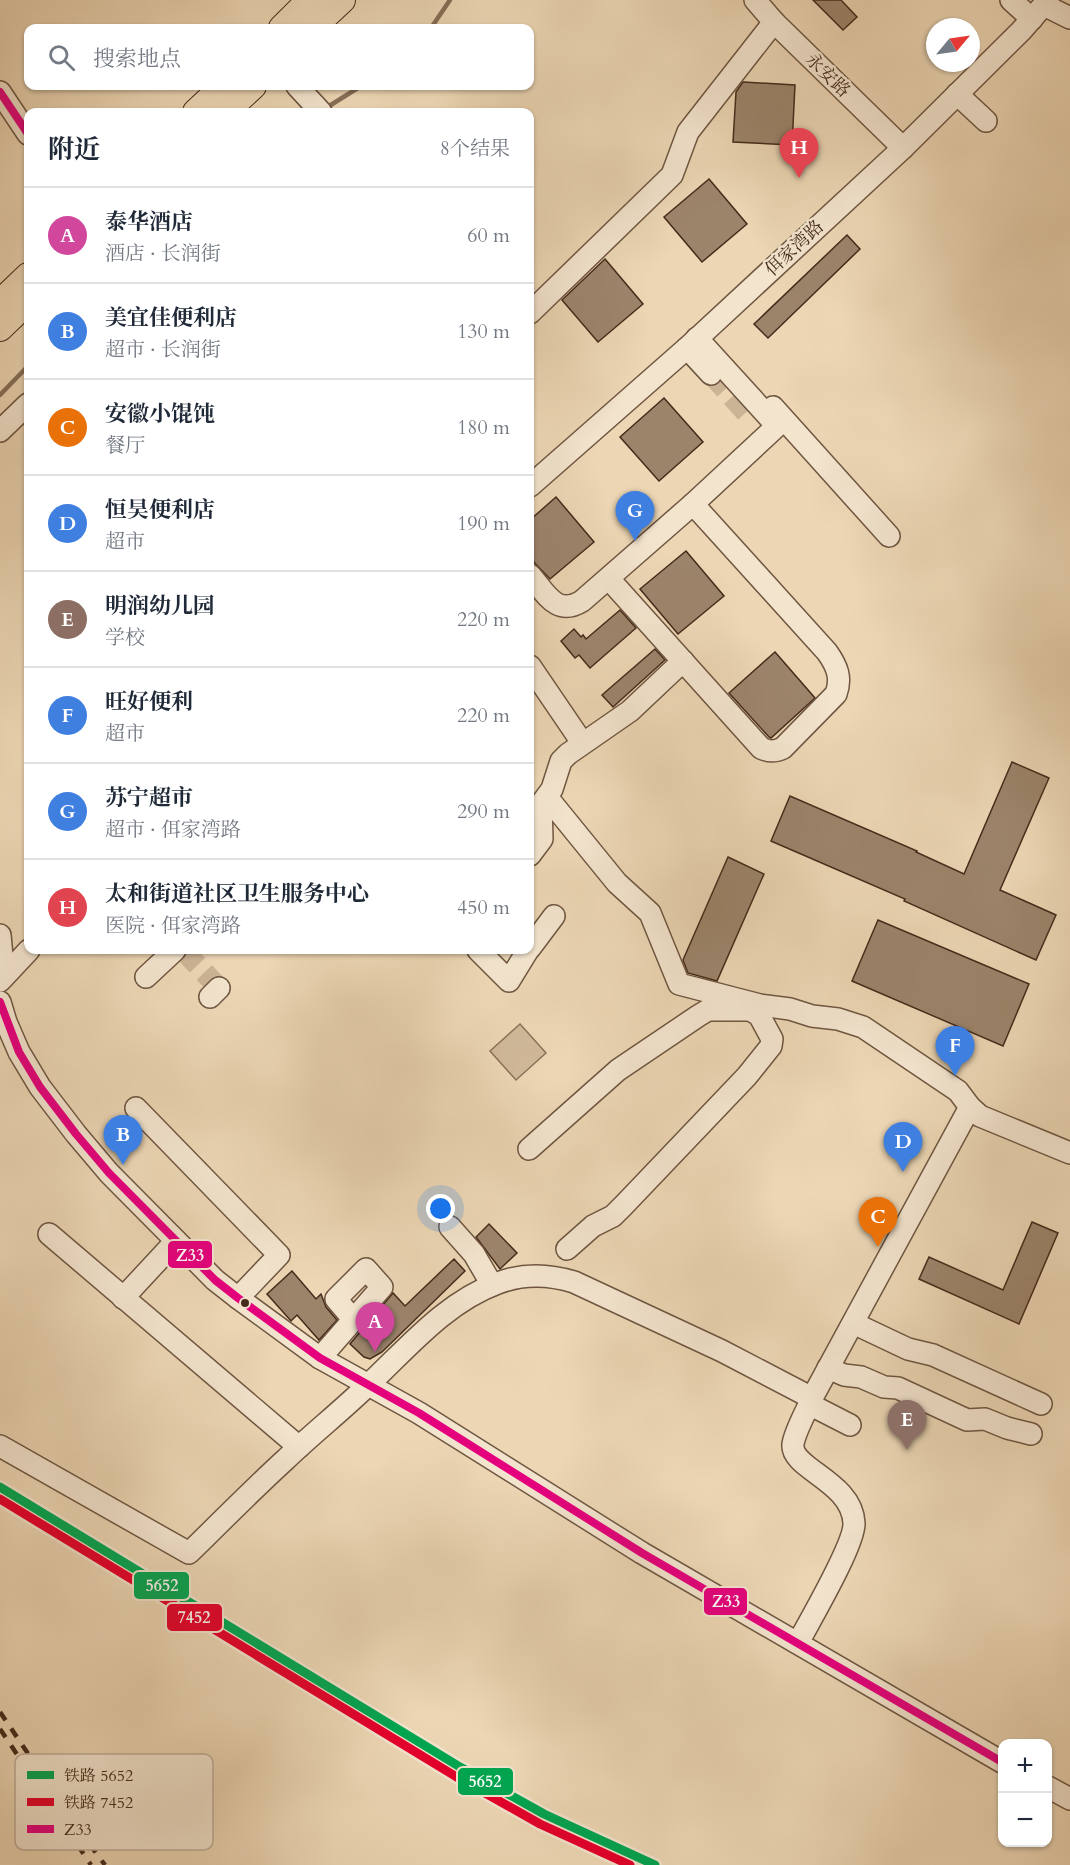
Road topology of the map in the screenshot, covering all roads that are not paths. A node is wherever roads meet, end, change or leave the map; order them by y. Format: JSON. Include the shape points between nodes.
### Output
{"nodes":[{"id":1,"x":755,"y":0,"type":"edge"},
{"id":2,"x":1011,"y":0,"type":"edge"},
{"id":3,"x":1041,"y":8,"type":"edge"},
{"id":4,"x":322,"y":15,"type":"edge"},
{"id":5,"x":1070,"y":18,"type":"edge"},
{"id":6,"x":774,"y":22,"type":"junction"},
{"id":7,"x":294,"y":24,"type":"edge"},
{"id":8,"x":220,"y":90,"type":"edge"},
{"id":9,"x":249,"y":90,"type":"edge"},
{"id":10,"x":300,"y":90,"type":"edge"},
{"id":11,"x":0,"y":92,"type":"edge"},
{"id":12,"x":957,"y":94,"type":"junction"},
{"id":13,"x":200,"y":108,"type":"edge"},
{"id":14,"x":229,"y":108,"type":"edge"},
{"id":15,"x":313,"y":108,"type":"edge"},
{"id":16,"x":986,"y":121,"type":"dead end"},
{"id":17,"x":24,"y":128,"type":"edge"},
{"id":18,"x":903,"y":148,"type":"junction"},
{"id":19,"x":24,"y":280,"type":"edge"},
{"id":20,"x":0,"y":303,"type":"edge"},
{"id":21,"x":24,"y":305,"type":"edge"},
{"id":22,"x":534,"y":309,"type":"edge"},
{"id":23,"x":0,"y":328,"type":"edge"},
{"id":24,"x":696,"y":339,"type":"junction"},
{"id":25,"x":711,"y":374,"type":"tunnel mouth"},
{"id":26,"x":24,"y":408,"type":"edge"},
{"id":27,"x":0,"y":431,"type":"edge"},
{"id":28,"x":534,"y":482,"type":"edge"},
{"id":29,"x":693,"y":504,"type":"junction"},
{"id":30,"x":889,"y":536,"type":"dead end"},
{"id":31,"x":534,"y":579,"type":"edge"},
{"id":32,"x":609,"y":579,"type":"junction"},
{"id":33,"x":683,"y":661,"type":"junction"},
{"id":34,"x":534,"y":672,"type":"edge"},
{"id":35,"x":579,"y":738,"type":"dead end"},
{"id":36,"x":547,"y":797,"type":"junction"},
{"id":37,"x":534,"y":850,"type":"edge"},
{"id":38,"x":554,"y":916,"type":"dead end"},
{"id":39,"x":0,"y":935,"type":"edge"},
{"id":40,"x":534,"y":942,"type":"edge"},
{"id":41,"x":25,"y":954,"type":"edge"},
{"id":42,"x":175,"y":954,"type":"edge"},
{"id":43,"x":482,"y":954,"type":"edge"},
{"id":44,"x":526,"y":954,"type":"edge"},
{"id":45,"x":0,"y":974,"type":"edge"},
{"id":46,"x":146,"y":977,"type":"dead end"},
{"id":47,"x":0,"y":981,"type":"edge"},
{"id":48,"x":0,"y":1002,"type":"edge"},
{"id":49,"x":800,"y":1013,"type":"junction"},
{"id":50,"x":770,"y":1034,"type":"junction"},
{"id":51,"x":970,"y":1107,"type":"junction"},
{"id":52,"x":136,"y":1108,"type":"dead end"},
{"id":53,"x":529,"y":1149,"type":"dead end"},
{"id":54,"x":1070,"y":1153,"type":"edge"},
{"id":55,"x":450,"y":1227,"type":"dead end"},
{"id":56,"x":48,"y":1234,"type":"dead end"},
{"id":57,"x":176,"y":1241,"type":"junction"},
{"id":58,"x":567,"y":1249,"type":"dead end"},
{"id":59,"x":492,"y":1286,"type":"junction"},
{"id":60,"x":123,"y":1298,"type":"junction"},
{"id":61,"x":238,"y":1298,"type":"junction"},
{"id":62,"x":353,"y":1319,"type":"dead end"},
{"id":63,"x":853,"y":1323,"type":"junction"},
{"id":64,"x":828,"y":1355,"type":"junction"},
{"id":65,"x":320,"y":1358,"type":"junction"},
{"id":66,"x":368,"y":1386,"type":"junction"},
{"id":67,"x":811,"y":1401,"type":"junction"},
{"id":68,"x":1041,"y":1404,"type":"dead end"},
{"id":69,"x":850,"y":1425,"type":"dead end"},
{"id":70,"x":1031,"y":1434,"type":"dead end"},
{"id":71,"x":0,"y":1446,"type":"edge"},
{"id":72,"x":299,"y":1448,"type":"junction"},
{"id":73,"x":798,"y":1643,"type":"junction"},
{"id":74,"x":998,"y":1760,"type":"edge"},
{"id":75,"x":1052,"y":1790,"type":"edge"},
{"id":76,"x":1070,"y":1799,"type":"edge"}],
"edges":[{"from":1,"to":6,"type":"street","name":"永安路"},
{"from":2,"to":3,"type":"street"},
{"from":3,"to":5,"type":"street"},
{"from":3,"to":12,"type":"street","name":"佴家湾路"},
{"from":4,"to":7,"type":"main road"},
{"from":6,"to":18,"type":"street","name":"永安路"},
{"from":6,"to":22,"type":"street","via":[[688,132],[672,175]]},
{"from":8,"to":13,"type":"main road"},
{"from":9,"to":14,"type":"main road"},
{"from":10,"to":15,"type":"street"},
{"from":11,"to":17,"type":"street"},
{"from":12,"to":16,"type":"street"},
{"from":12,"to":18,"type":"street","name":"佴家湾路"},
{"from":18,"to":24,"type":"street","name":"佴家湾路"},
{"from":19,"to":20,"type":"main road"},
{"from":21,"to":23,"type":"main road"},
{"from":24,"to":25,"type":"street"},
{"from":24,"to":28,"type":"street","name":"佴家湾路"},
{"from":24,"to":29,"type":"street","via":[[777,426]]},
{"from":24,"to":30,"type":"street"},
{"from":26,"to":27,"type":"street"},
{"from":29,"to":32,"type":"street","via":[[664,538]]},
{"from":29,"to":33,"type":"street","via":[[827,652],[836,665],[840,685],[836,694],[783,748],[768,751],[761,748]]},
{"from":31,"to":32,"type":"street","via":[[564,608],[582,601]]},
{"from":32,"to":33,"type":"street"},
{"from":33,"to":36,"type":"street","via":[[630,711],[568,754],[561,761]]},
{"from":34,"to":35,"type":"street"},
{"from":36,"to":37,"type":"street","via":[[541,804],[542,839]]},
{"from":36,"to":49,"type":"street","via":[[617,883],[650,914],[679,984]]},
{"from":38,"to":40,"type":"street"},
{"from":39,"to":45,"type":"street"},
{"from":41,"to":47,"type":"street"},
{"from":42,"to":46,"type":"street"},
{"from":43,"to":44,"type":"street","via":[[509,981]]},
{"from":48,"to":57,"type":"street","via":[[19,1052],[40,1087],[109,1173]]},
{"from":49,"to":50,"type":"street"},
{"from":49,"to":51,"type":"street","via":[[863,1027],[958,1091]]},
{"from":50,"to":53,"type":"street","via":[[759,1015],[750,1010],[708,1010],[618,1070]]},
{"from":50,"to":58,"type":"street","via":[[771,1046],[765,1055],[700,1127],[624,1206]]},
{"from":51,"to":54,"type":"street","via":[[980,1116]]},
{"from":51,"to":63,"type":"street"},
{"from":52,"to":61,"type":"street","via":[[279,1255]]},
{"from":55,"to":59,"type":"street","via":[[474,1254]]},
{"from":56,"to":60,"type":"street"},
{"from":57,"to":60,"type":"street"},
{"from":57,"to":61,"type":"street"},
{"from":59,"to":66,"type":"street","via":[[438,1319]]},
{"from":59,"to":67,"type":"street","via":[[519,1276],[537,1275],[574,1282],[692,1345]]},
{"from":60,"to":72,"type":"street"},
{"from":61,"to":65,"type":"street"},
{"from":62,"to":65,"type":"street"},
{"from":63,"to":64,"type":"street"},
{"from":63,"to":68,"type":"street"},
{"from":64,"to":67,"type":"street"},
{"from":64,"to":70,"type":"street","via":[[844,1375],[898,1388],[967,1420],[985,1419]]},
{"from":65,"to":66,"type":"street"},
{"from":66,"to":72,"type":"street"},
{"from":66,"to":73,"type":"street"},
{"from":67,"to":69,"type":"street"},
{"from":67,"to":73,"type":"street","via":[[793,1443],[794,1453],[842,1494],[854,1523],[852,1538]]},
{"from":71,"to":72,"type":"street","via":[[189,1552]]},
{"from":73,"to":74,"type":"street"},
{"from":75,"to":76,"type":"street"}]}
